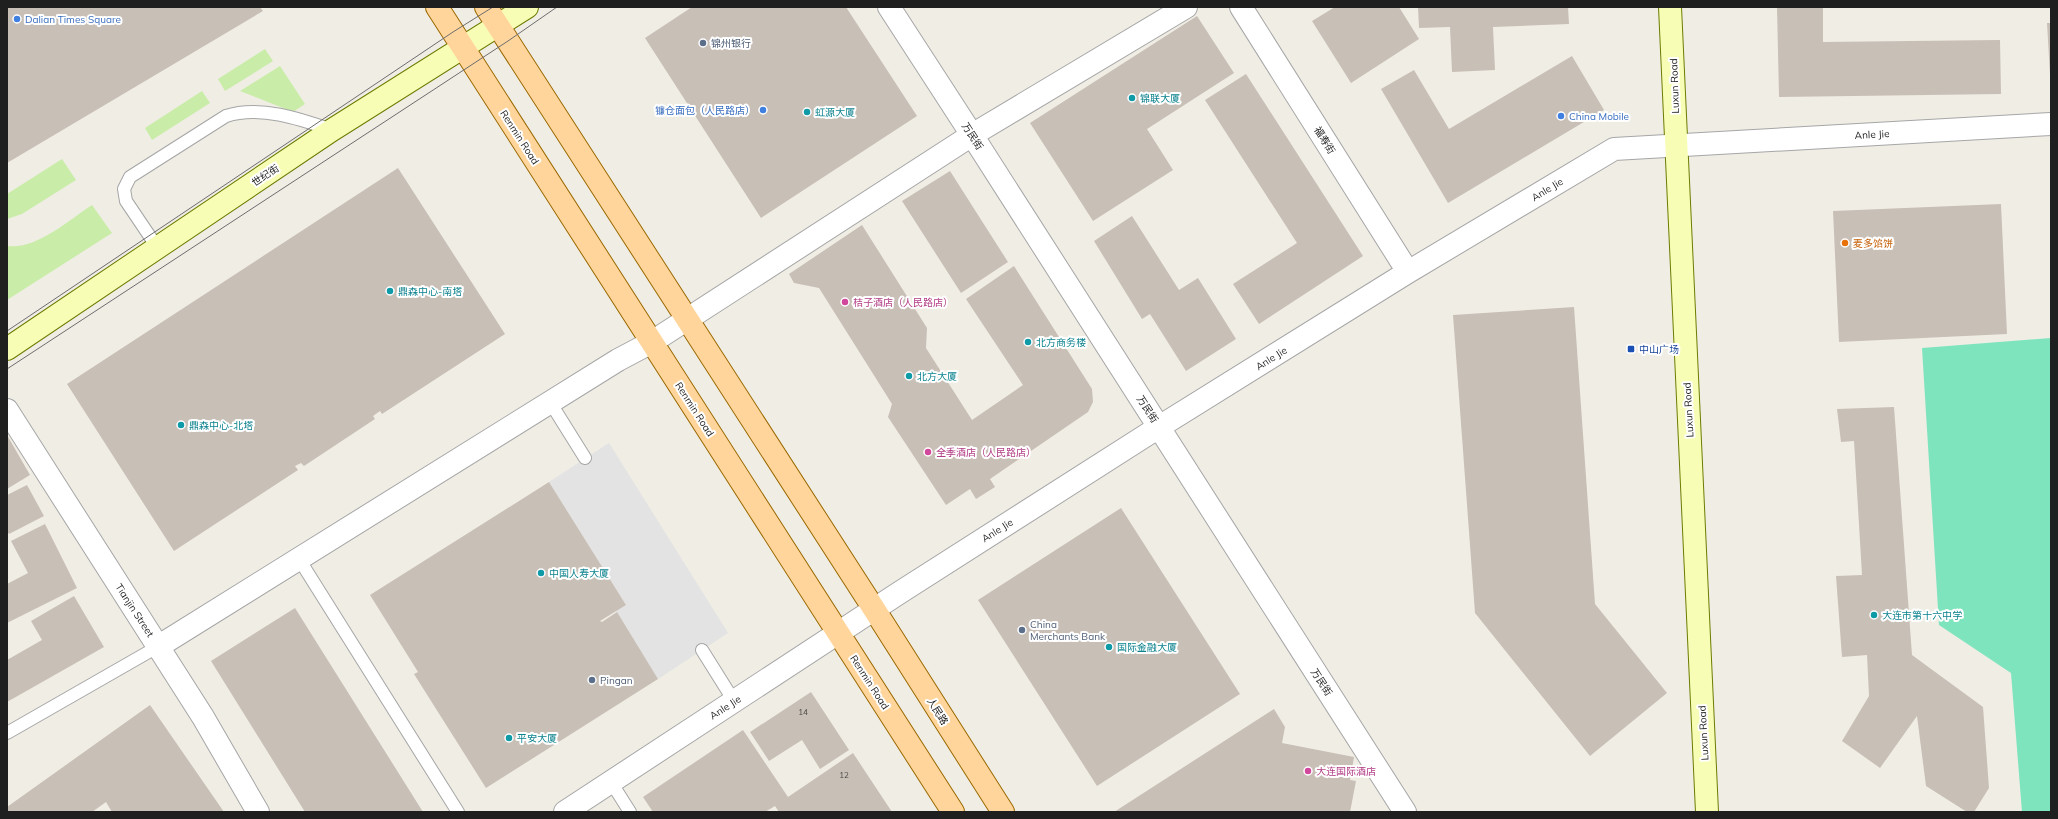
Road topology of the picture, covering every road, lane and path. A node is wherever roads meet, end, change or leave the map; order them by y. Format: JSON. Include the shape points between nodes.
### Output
{"nodes":[{"id":1,"x":437,"y":7,"type":"edge"},
{"id":2,"x":486,"y":7,"type":"edge"},
{"id":3,"x":527,"y":7,"type":"edge"},
{"id":4,"x":888,"y":7,"type":"edge"},
{"id":5,"x":1186,"y":7,"type":"edge"},
{"id":6,"x":1242,"y":7,"type":"edge"},
{"id":7,"x":1670,"y":7,"type":"edge"},
{"id":8,"x":498,"y":26,"type":"junction"},
{"id":9,"x":463,"y":48,"type":"junction"},
{"id":10,"x":2051,"y":124,"type":"edge"},
{"id":11,"x":332,"y":130,"type":"junction"},
{"id":12,"x":972,"y":135,"type":"junction"},
{"id":13,"x":1676,"y":145,"type":"junction"},
{"id":14,"x":157,"y":247,"type":"junction"},
{"id":15,"x":1408,"y":272,"type":"junction"},
{"id":16,"x":687,"y":319,"type":"junction"},
{"id":17,"x":652,"y":342,"type":"junction"},
{"id":18,"x":7,"y":350,"type":"edge"},
{"id":19,"x":550,"y":402,"type":"junction"},
{"id":20,"x":7,"y":410,"type":"edge"},
{"id":21,"x":1160,"y":427,"type":"junction"},
{"id":22,"x":585,"y":458,"type":"dead end"},
{"id":23,"x":299,"y":559,"type":"junction"},
{"id":24,"x":874,"y":609,"type":"junction"},
{"id":25,"x":838,"y":633,"type":"junction"},
{"id":26,"x":159,"y":646,"type":"junction"},
{"id":27,"x":702,"y":650,"type":"dead end"},
{"id":28,"x":734,"y":701,"type":"junction"},
{"id":29,"x":7,"y":733,"type":"edge"},
{"id":30,"x":611,"y":782,"type":"junction"},
{"id":31,"x":258,"y":812,"type":"edge"},
{"id":32,"x":458,"y":812,"type":"edge"},
{"id":33,"x":566,"y":812,"type":"edge"},
{"id":34,"x":630,"y":812,"type":"edge"},
{"id":35,"x":953,"y":812,"type":"edge"},
{"id":36,"x":1003,"y":812,"type":"edge"},
{"id":37,"x":1405,"y":812,"type":"edge"},
{"id":38,"x":1707,"y":812,"type":"edge"}],
"edges":[{"from":1,"to":9,"type":"main road","name":"Renmin Road"},
{"from":2,"to":8,"type":"main road"},
{"from":3,"to":8,"type":"main road","name":"世纪街"},
{"from":4,"to":12,"type":"street","name":"万民街"},
{"from":5,"to":12,"type":"street"},
{"from":6,"to":15,"type":"street","name":"福寿街"},
{"from":7,"to":13,"type":"main road","name":"Luxun Road"},
{"from":8,"to":9,"type":"main road","name":"世纪街"},
{"from":8,"to":16,"type":"main road"},
{"from":9,"to":11,"type":"main road","name":"世纪街"},
{"from":9,"to":17,"type":"main road","name":"Renmin Road"},
{"from":10,"to":13,"type":"street","name":"Anle Jie"},
{"from":11,"to":14,"type":"main road","name":"世纪街"},
{"from":11,"to":14,"type":"lane","via":[[300,119],[239,112],[226,116],[130,177],[124,189],[126,201]]},
{"from":12,"to":16,"type":"street"},
{"from":12,"to":21,"type":"street","name":"万民街"},
{"from":13,"to":15,"type":"street","name":"Anle Jie","via":[[1614,148]]},
{"from":13,"to":38,"type":"main road","name":"Luxun Road"},
{"from":14,"to":18,"type":"main road","name":"世纪街"},
{"from":15,"to":21,"type":"street","name":"Anle Jie"},
{"from":16,"to":17,"type":"street"},
{"from":16,"to":24,"type":"main road"},
{"from":17,"to":19,"type":"street"},
{"from":17,"to":25,"type":"main road","name":"Renmin Road"},
{"from":19,"to":22,"type":"lane"},
{"from":19,"to":23,"type":"street"},
{"from":20,"to":26,"type":"street","name":"Tianjin Street"},
{"from":21,"to":24,"type":"street","name":"Anle Jie"},
{"from":21,"to":37,"type":"street","name":"万民街"},
{"from":23,"to":26,"type":"street"},
{"from":23,"to":32,"type":"lane"},
{"from":24,"to":25,"type":"street","name":"Anle Jie"},
{"from":24,"to":36,"type":"main road","name":"人民路"},
{"from":25,"to":28,"type":"street","name":"Anle Jie"},
{"from":25,"to":35,"type":"main road","name":"Renmin Road"},
{"from":26,"to":29,"type":"lane"},
{"from":26,"to":31,"type":"street","name":"Tianjin Street"},
{"from":27,"to":28,"type":"lane"},
{"from":28,"to":30,"type":"street","name":"Anle Jie"},
{"from":30,"to":33,"type":"street","name":"Anle Jie"},
{"from":30,"to":34,"type":"lane"}]}
